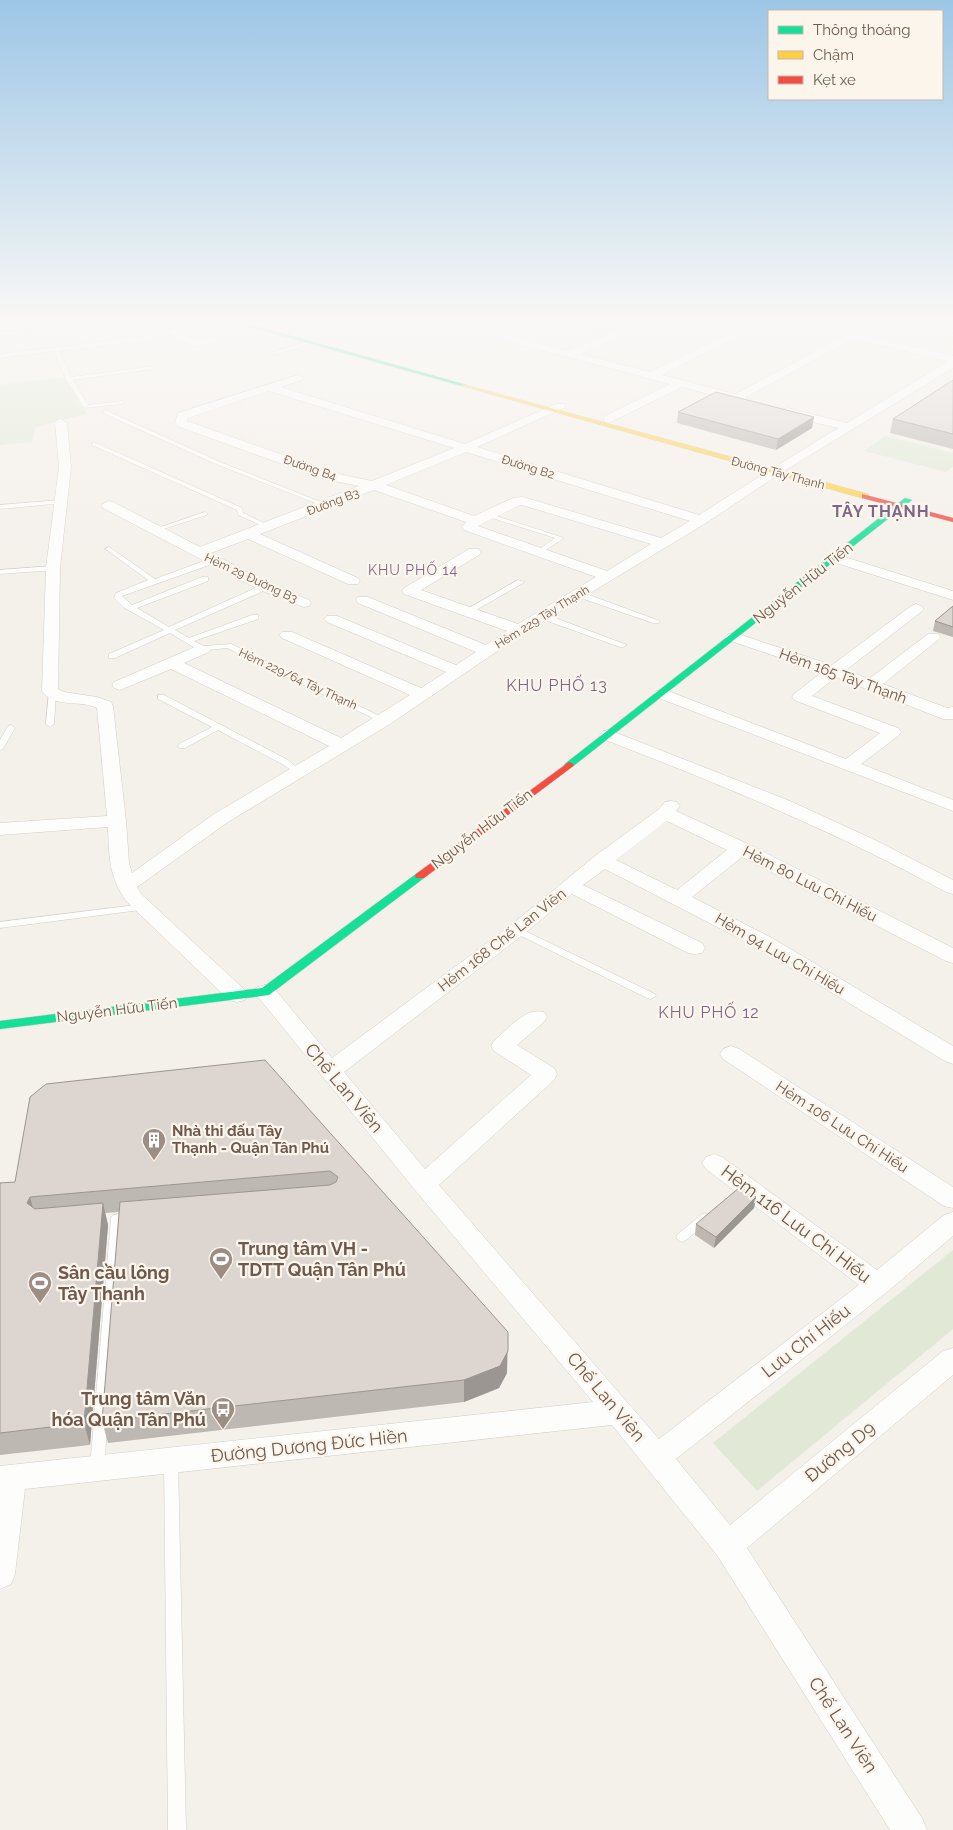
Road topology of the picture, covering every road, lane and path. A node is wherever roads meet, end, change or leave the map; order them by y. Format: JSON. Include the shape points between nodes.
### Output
{"nodes":[{"id":1,"x":85,"y":405,"type":"edge"},
{"id":2,"x":97,"y":405,"type":"edge"},
{"id":3,"x":213,"y":405,"type":"edge"},
{"id":4,"x":328,"y":405,"type":"edge"},
{"id":5,"x":545,"y":405,"type":"edge"},
{"id":6,"x":546,"y":405,"type":"edge"},
{"id":7,"x":636,"y":405,"type":"edge"},
{"id":8,"x":883,"y":405,"type":"edge"},
{"id":9,"x":555,"y":408,"type":"junction"},
{"id":10,"x":773,"y":408,"type":"edge"},
{"id":11,"x":105,"y":412,"type":"dead end"},
{"id":12,"x":608,"y":419,"type":"junction"},
{"id":13,"x":61,"y":422,"type":"dead end"},
{"id":14,"x":847,"y":427,"type":"junction"},
{"id":15,"x":94,"y":444,"type":"dead end"},
{"id":16,"x":467,"y":448,"type":"junction"},
{"id":17,"x":780,"y":470,"type":"junction"},
{"id":18,"x":375,"y":486,"type":"junction"},
{"id":19,"x":61,"y":502,"type":"junction"},
{"id":20,"x":904,"y":503,"type":"junction"},
{"id":21,"x":108,"y":505,"type":"dead end"},
{"id":22,"x":325,"y":505,"type":"junction"},
{"id":23,"x":0,"y":507,"type":"edge"},
{"id":24,"x":953,"y":512,"type":"edge"},
{"id":25,"x":206,"y":514,"type":"dead end"},
{"id":26,"x":488,"y":515,"type":"junction"},
{"id":27,"x":701,"y":520,"type":"junction"},
{"id":28,"x":953,"y":520,"type":"edge"},
{"id":29,"x":475,"y":521,"type":"junction"},
{"id":30,"x":269,"y":526,"type":"junction"},
{"id":31,"x":155,"y":530,"type":"junction"},
{"id":32,"x":248,"y":534,"type":"junction"},
{"id":33,"x":661,"y":543,"type":"junction"},
{"id":34,"x":109,"y":549,"type":"dead end"},
{"id":35,"x":474,"y":552,"type":"dead end"},
{"id":36,"x":539,"y":552,"type":"junction"},
{"id":37,"x":198,"y":553,"type":"junction"},
{"id":38,"x":835,"y":558,"type":"junction"},
{"id":39,"x":212,"y":561,"type":"junction"},
{"id":40,"x":53,"y":568,"type":"junction"},
{"id":41,"x":0,"y":572,"type":"edge"},
{"id":42,"x":607,"y":576,"type":"junction"},
{"id":43,"x":205,"y":579,"type":"dead end"},
{"id":44,"x":353,"y":581,"type":"dead end"},
{"id":45,"x":152,"y":582,"type":"junction"},
{"id":46,"x":521,"y":582,"type":"dead end"},
{"id":47,"x":265,"y":588,"type":"junction"},
{"id":48,"x":578,"y":594,"type":"junction"},
{"id":49,"x":953,"y":596,"type":"edge"},
{"id":50,"x":363,"y":600,"type":"dead end"},
{"id":51,"x":304,"y":603,"type":"dead end"},
{"id":52,"x":131,"y":608,"type":"junction"},
{"id":53,"x":916,"y":609,"type":"dead end"},
{"id":54,"x":468,"y":611,"type":"junction"},
{"id":55,"x":542,"y":616,"type":"junction"},
{"id":56,"x":255,"y":617,"type":"dead end"},
{"id":57,"x":332,"y":619,"type":"dead end"},
{"id":58,"x":656,"y":621,"type":"dead end"},
{"id":59,"x":171,"y":630,"type":"junction"},
{"id":60,"x":519,"y":630,"type":"junction"},
{"id":61,"x":287,"y":635,"type":"dead end"},
{"id":62,"x":733,"y":637,"type":"junction"},
{"id":63,"x":933,"y":637,"type":"dead end"},
{"id":64,"x":189,"y":640,"type":"junction"},
{"id":65,"x":623,"y":645,"type":"dead end"},
{"id":66,"x":203,"y":649,"type":"junction"},
{"id":67,"x":488,"y":651,"type":"junction"},
{"id":68,"x":112,"y":656,"type":"dead end"},
{"id":69,"x":171,"y":663,"type":"junction"},
{"id":70,"x":458,"y":671,"type":"junction"},
{"id":71,"x":834,"y":671,"type":"junction"},
{"id":72,"x":120,"y":685,"type":"dead end"},
{"id":73,"x":871,"y":685,"type":"junction"},
{"id":74,"x":52,"y":694,"type":"junction"},
{"id":75,"x":422,"y":694,"type":"junction"},
{"id":76,"x":662,"y":694,"type":"junction"},
{"id":77,"x":161,"y":697,"type":"dead end"},
{"id":78,"x":951,"y":714,"type":"edge"},
{"id":79,"x":384,"y":720,"type":"junction"},
{"id":80,"x":50,"y":724,"type":"dead end"},
{"id":81,"x":218,"y":727,"type":"junction"},
{"id":82,"x":11,"y":728,"type":"dead end"},
{"id":83,"x":609,"y":735,"type":"junction"},
{"id":84,"x":341,"y":745,"type":"junction"},
{"id":85,"x":182,"y":746,"type":"dead end"},
{"id":86,"x":0,"y":747,"type":"edge"},
{"id":87,"x":849,"y":766,"type":"junction"},
{"id":88,"x":303,"y":767,"type":"junction"},
{"id":89,"x":953,"y":806,"type":"edge"},
{"id":90,"x":668,"y":810,"type":"joint"},
{"id":91,"x":117,"y":822,"type":"junction"},
{"id":92,"x":0,"y":829,"type":"edge"},
{"id":93,"x":741,"y":848,"type":"junction"},
{"id":94,"x":602,"y":860,"type":"junction"},
{"id":95,"x":126,"y":886,"type":"junction"},
{"id":96,"x":570,"y":886,"type":"junction"},
{"id":97,"x":953,"y":888,"type":"edge"},
{"id":98,"x":679,"y":898,"type":"junction"},
{"id":99,"x":144,"y":907,"type":"junction"},
{"id":100,"x":0,"y":925,"type":"edge"},
{"id":101,"x":517,"y":930,"type":"junction"},
{"id":102,"x":695,"y":948,"type":"dead end"},
{"id":103,"x":953,"y":956,"type":"edge"},
{"id":104,"x":264,"y":992,"type":"junction"},
{"id":105,"x":237,"y":995,"type":"junction"},
{"id":106,"x":650,"y":996,"type":"dead end"},
{"id":107,"x":536,"y":1017,"type":"dead end"},
{"id":108,"x":0,"y":1025,"type":"edge"},
{"id":109,"x":731,"y":1054,"type":"dead end"},
{"id":110,"x":953,"y":1056,"type":"edge"},
{"id":111,"x":330,"y":1071,"type":"junction"},
{"id":112,"x":714,"y":1163,"type":"dead end"},
{"id":113,"x":424,"y":1184,"type":"junction"},
{"id":114,"x":953,"y":1199,"type":"edge"},
{"id":115,"x":717,"y":1208,"type":"edge"},
{"id":116,"x":146,"y":1215,"type":"edge"},
{"id":117,"x":953,"y":1222,"type":"edge"},
{"id":118,"x":682,"y":1237,"type":"dead end"},
{"id":119,"x":878,"y":1285,"type":"junction"},
{"id":120,"x":953,"y":1360,"type":"edge"},
{"id":121,"x":618,"y":1412,"type":"junction"},
{"id":122,"x":657,"y":1457,"type":"junction"},
{"id":123,"x":171,"y":1461,"type":"junction"},
{"id":124,"x":97,"y":1469,"type":"junction"},
{"id":125,"x":6,"y":1479,"type":"edge"},
{"id":126,"x":728,"y":1545,"type":"junction"},
{"id":127,"x":0,"y":1574,"type":"edge"},
{"id":128,"x":176,"y":1830,"type":"edge"},
{"id":129,"x":910,"y":1830,"type":"edge"}],
"edges":[{"from":1,"to":2,"type":"lane"},
{"from":3,"to":18,"type":"street","name":"Đường B4","via":[[182,416],[181,423],[329,476]]},
{"from":4,"to":16,"type":"street","name":"Đường B2"},
{"from":5,"to":9,"type":"street","name":"Đường Tây Thạnh"},
{"from":6,"to":9,"type":"street","name":"Đường Tây Thạnh"},
{"from":7,"to":12,"type":"street"},
{"from":8,"to":14,"type":"street","name":"Hẻm 229 Tây Thạnh"},
{"from":9,"to":12,"type":"street","name":"Đường Tây Thạnh"},
{"from":9,"to":16,"type":"street","name":"Đường B3"},
{"from":9,"to":17,"type":"street","name":"Đường Tây Thạnh"},
{"from":10,"to":14,"type":"street"},
{"from":11,"to":22,"type":"lane","via":[[218,463]]},
{"from":12,"to":17,"type":"street","name":"Đường Tây Thạnh"},
{"from":13,"to":19,"type":"street","via":[[65,467]]},
{"from":14,"to":17,"type":"street","name":"Hẻm 229 Tây Thạnh"},
{"from":15,"to":30,"type":"lane","via":[[240,509],[240,514]]},
{"from":16,"to":18,"type":"street","name":"Đường B3"},
{"from":16,"to":27,"type":"street","name":"Đường B2"},
{"from":17,"to":20,"type":"street","name":"Đường Tây Thạnh"},
{"from":17,"to":27,"type":"street","name":"Hẻm 229 Tây Thạnh"},
{"from":18,"to":22,"type":"street","name":"Đường B3"},
{"from":18,"to":29,"type":"street","name":"Đường B4"},
{"from":19,"to":23,"type":"lane"},
{"from":19,"to":40,"type":"street"},
{"from":20,"to":24,"type":"street","name":"Đường Tây Thạnh"},
{"from":20,"to":28,"type":"street","name":"Đường Tây Thạnh"},
{"from":20,"to":38,"type":"street","name":"Nguyễn Hữu Tiến"},
{"from":21,"to":31,"type":"street"},
{"from":22,"to":30,"type":"street","name":"Đường B3"},
{"from":25,"to":31,"type":"lane"},
{"from":26,"to":29,"type":"street"},
{"from":26,"to":33,"type":"street","via":[[525,501]]},
{"from":26,"to":36,"type":"lane","via":[[561,538]]},
{"from":27,"to":33,"type":"street","name":"Hẻm 229 Tây Thạnh"},
{"from":29,"to":36,"type":"street","via":[[469,527]]},
{"from":30,"to":32,"type":"street","name":"Đường B3"},
{"from":31,"to":37,"type":"street"},
{"from":32,"to":37,"type":"street","name":"Đường B3"},
{"from":32,"to":44,"type":"street"},
{"from":33,"to":42,"type":"street","name":"Hẻm 229 Tây Thạnh"},
{"from":34,"to":45,"type":"lane"},
{"from":35,"to":54,"type":"street","via":[[409,590]]},
{"from":36,"to":42,"type":"street"},
{"from":37,"to":39,"type":"street","name":"Hẻm 29 Đường B3"},
{"from":38,"to":49,"type":"street"},
{"from":38,"to":62,"type":"street","name":"Nguyễn Hữu Tiến"},
{"from":39,"to":45,"type":"lane"},
{"from":39,"to":47,"type":"street","name":"Hẻm 29 Đường B3"},
{"from":40,"to":41,"type":"lane"},
{"from":40,"to":74,"type":"street"},
{"from":42,"to":48,"type":"street","name":"Hẻm 229 Tây Thạnh"},
{"from":43,"to":52,"type":"lane"},
{"from":45,"to":52,"type":"lane","via":[[118,596]]},
{"from":46,"to":54,"type":"lane"},
{"from":47,"to":51,"type":"street","name":"Hẻm 29 Đường B3"},
{"from":47,"to":59,"type":"lane"},
{"from":48,"to":55,"type":"street","name":"Hẻm 229 Tây Thạnh"},
{"from":48,"to":58,"type":"lane"},
{"from":50,"to":67,"type":"street"},
{"from":52,"to":59,"type":"lane"},
{"from":53,"to":71,"type":"street"},
{"from":54,"to":60,"type":"street"},
{"from":55,"to":60,"type":"street","name":"Hẻm 229 Tây Thạnh"},
{"from":55,"to":65,"type":"lane"},
{"from":56,"to":64,"type":"lane"},
{"from":57,"to":70,"type":"street"},
{"from":59,"to":64,"type":"lane"},
{"from":59,"to":68,"type":"lane"},
{"from":60,"to":67,"type":"street","name":"Hẻm 229 Tây Thạnh"},
{"from":61,"to":75,"type":"street"},
{"from":62,"to":71,"type":"street","name":"Hẻm 165 Tây Thạnh"},
{"from":62,"to":76,"type":"street","name":"Nguyễn Hữu Tiến"},
{"from":63,"to":73,"type":"street"},
{"from":64,"to":66,"type":"lane"},
{"from":66,"to":69,"type":"street"},
{"from":66,"to":79,"type":"lane","name":"Hẻm 229/64 Tây Thạnh","via":[[228,646]]},
{"from":67,"to":70,"type":"street","name":"Hẻm 229 Tây Thạnh"},
{"from":69,"to":72,"type":"street"},
{"from":69,"to":84,"type":"street"},
{"from":70,"to":75,"type":"street","name":"Hẻm 229 Tây Thạnh"},
{"from":71,"to":73,"type":"street","name":"Hẻm 165 Tây Thạnh"},
{"from":71,"to":87,"type":"street","via":[[800,696],[892,732]]},
{"from":73,"to":78,"type":"street","name":"Hẻm 165 Tây Thạnh"},
{"from":74,"to":80,"type":"lane"},
{"from":74,"to":91,"type":"street","via":[[95,700],[106,709]]},
{"from":75,"to":79,"type":"street","name":"Hẻm 229 Tây Thạnh"},
{"from":76,"to":83,"type":"street","name":"Nguyễn Hữu Tiến"},
{"from":76,"to":87,"type":"street"},
{"from":77,"to":81,"type":"lane"},
{"from":79,"to":84,"type":"street","name":"Hẻm 229 Tây Thạnh"},
{"from":81,"to":85,"type":"lane"},
{"from":81,"to":88,"type":"lane","via":[[285,762]]},
{"from":82,"to":86,"type":"lane"},
{"from":83,"to":97,"type":"street","via":[[711,774],[861,841]]},
{"from":83,"to":104,"type":"street","name":"Nguyễn Hữu Tiến"},
{"from":84,"to":88,"type":"street","name":"Hẻm 229 Tây Thạnh"},
{"from":87,"to":89,"type":"street"},
{"from":88,"to":95,"type":"street","name":"Hẻm 229 Tây Thạnh","via":[[221,818]]},
{"from":90,"to":93,"type":"street","name":"Hẻm 80 Lưu Chí Hiếu"},
{"from":90,"to":94,"type":"street","name":"Hẻm 168 Chế Lan Viên"},
{"from":91,"to":92,"type":"street"},
{"from":91,"to":95,"type":"street","via":[[119,863]]},
{"from":93,"to":98,"type":"street"},
{"from":93,"to":103,"type":"street","name":"Hẻm 80 Lưu Chí Hiếu"},
{"from":94,"to":96,"type":"street","name":"Hẻm 168 Chế Lan Viên"},
{"from":94,"to":98,"type":"street","name":"Hẻm 94 Lưu Chí Hiếu"},
{"from":95,"to":99,"type":"street"},
{"from":96,"to":101,"type":"street","name":"Hẻm 168 Chế Lan Viên"},
{"from":96,"to":102,"type":"street"},
{"from":98,"to":110,"type":"street","name":"Hẻm 94 Lưu Chí Hiếu","via":[[765,943]]},
{"from":99,"to":100,"type":"lane"},
{"from":99,"to":105,"type":"street"},
{"from":101,"to":106,"type":"lane"},
{"from":101,"to":111,"type":"street","name":"Hẻm 168 Chế Lan Viên"},
{"from":104,"to":105,"type":"street","name":"Nguyễn Hữu Tiến"},
{"from":104,"to":111,"type":"street","name":"Chế Lan Viên"},
{"from":105,"to":108,"type":"street","name":"Nguyễn Hữu Tiến"},
{"from":107,"to":113,"type":"street","via":[[502,1046],[546,1074]]},
{"from":109,"to":114,"type":"street","name":"Hẻm 106 Lưu Chí Hiếu"},
{"from":111,"to":113,"type":"street","name":"Chế Lan Viên"},
{"from":112,"to":119,"type":"street","name":"Hẻm 116 Lưu Chí Hiếu","via":[[741,1188]]},
{"from":113,"to":121,"type":"street","name":"Chế Lan Viên"},
{"from":115,"to":118,"type":"lane"},
{"from":116,"to":124,"type":"lane","via":[[112,1218]]},
{"from":117,"to":119,"type":"street","name":"Lưu Chí Hiếu"},
{"from":119,"to":122,"type":"street","name":"Lưu Chí Hiếu"},
{"from":120,"to":126,"type":"street","name":"Đường D9"},
{"from":121,"to":122,"type":"street","name":"Chế Lan Viên"},
{"from":121,"to":123,"type":"street","name":"Đường Dương Đức Hiền"},
{"from":122,"to":126,"type":"street","name":"Chế Lan Viên"},
{"from":123,"to":124,"type":"street","name":"Đường Dương Đức Hiền"},
{"from":123,"to":128,"type":"lane"},
{"from":124,"to":125,"type":"street","name":"Đường Dương Đức Hiền"},
{"from":125,"to":127,"type":"street"},
{"from":126,"to":129,"type":"street","name":"Chế Lan Viên"}]}
